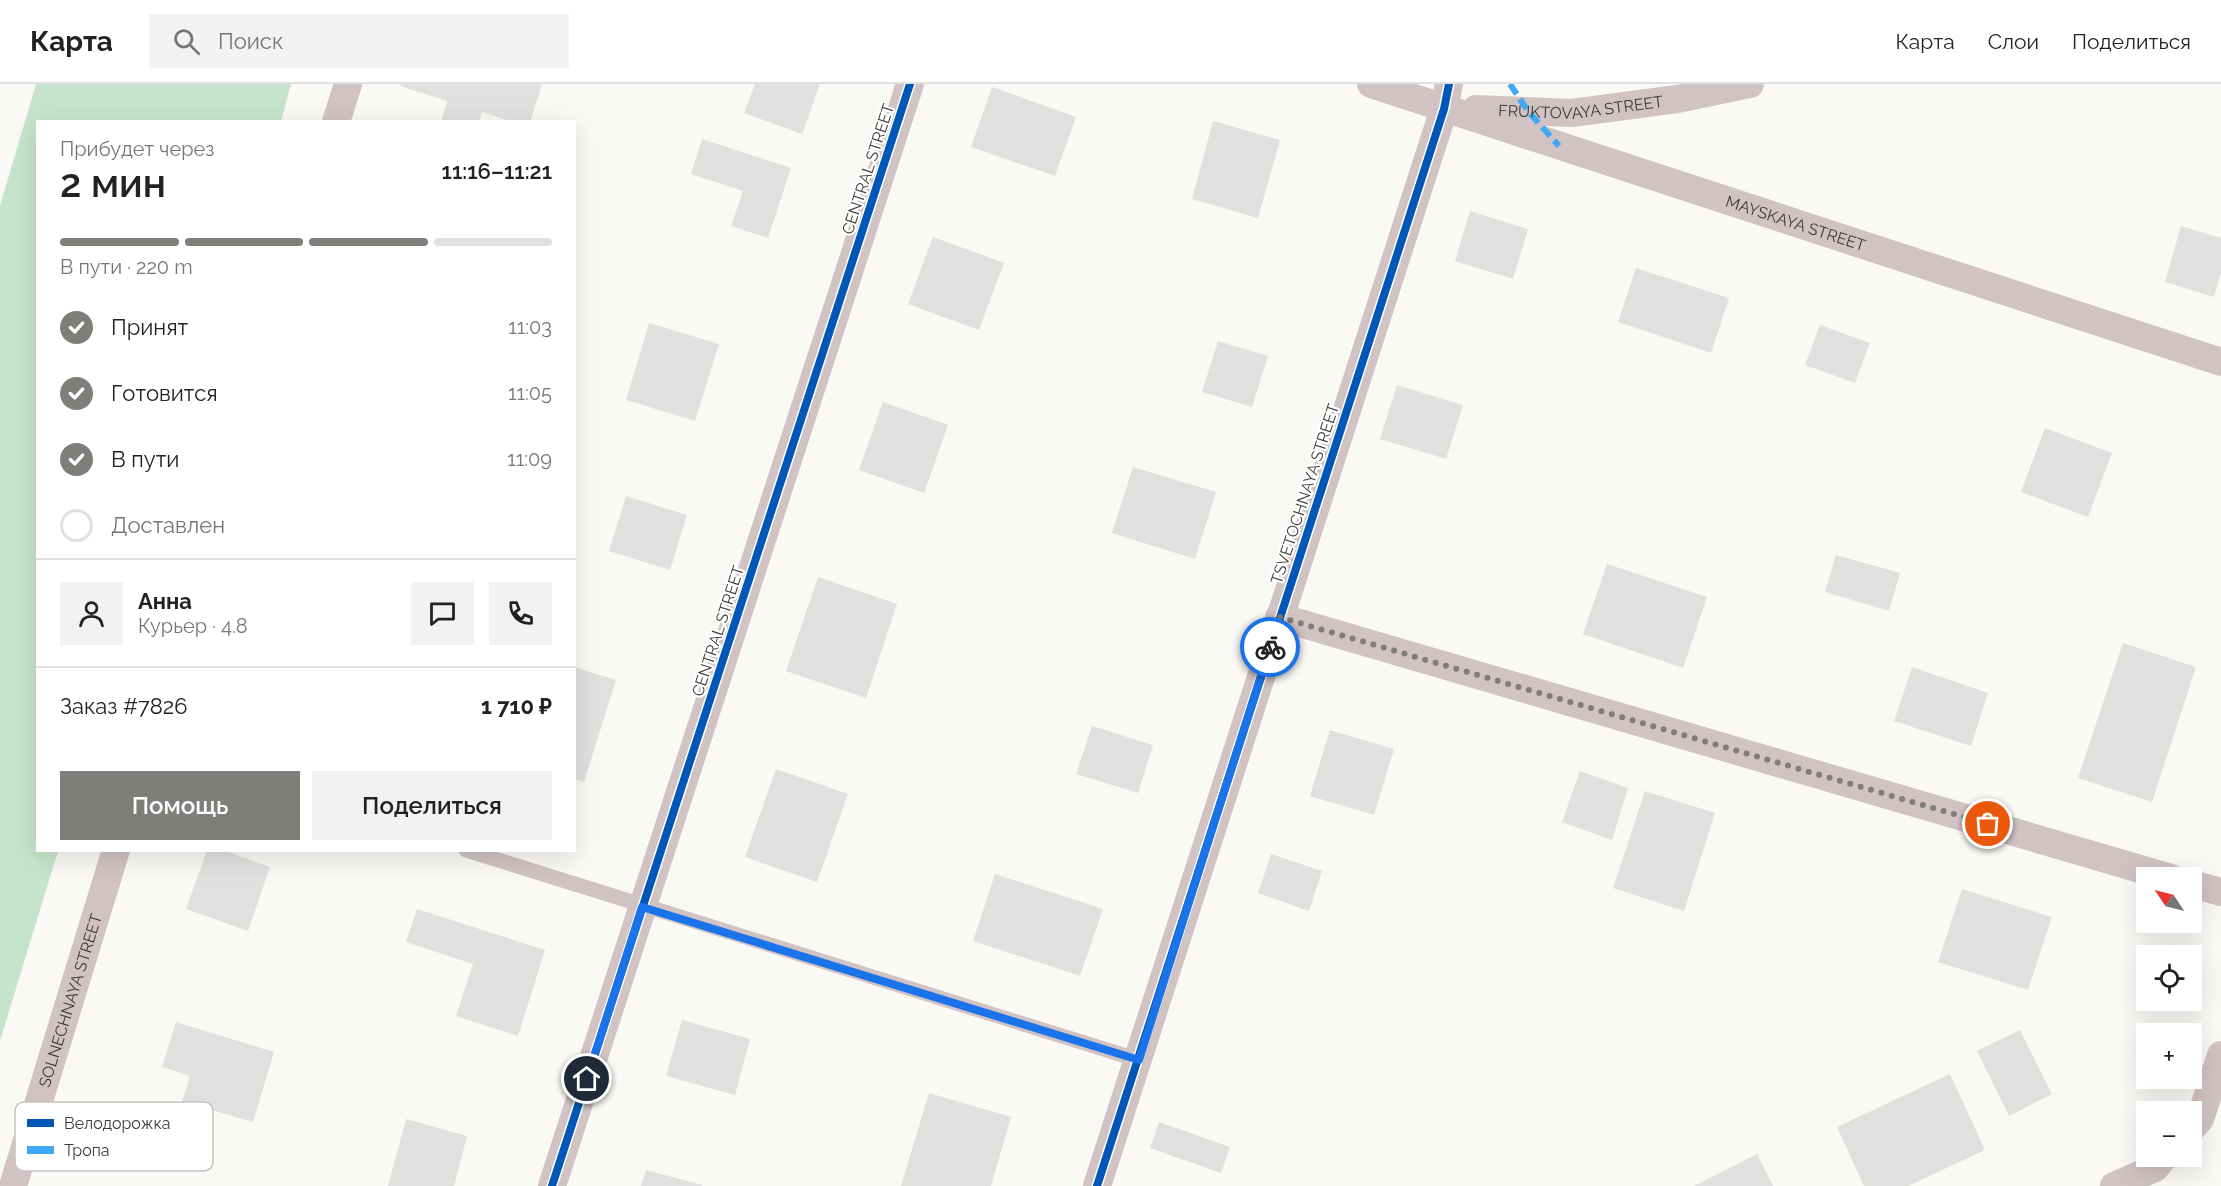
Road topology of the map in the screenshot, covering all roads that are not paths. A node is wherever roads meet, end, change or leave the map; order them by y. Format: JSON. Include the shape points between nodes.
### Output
{"nodes":[{"id":1,"x":348,"y":84,"type":"edge"},
{"id":2,"x":910,"y":84,"type":"edge"},
{"id":3,"x":1371,"y":84,"type":"edge"},
{"id":4,"x":1750,"y":84,"type":"edge"},
{"id":5,"x":1446,"y":96,"type":"edge"},
{"id":6,"x":337,"y":120,"type":"edge"},
{"id":7,"x":2221,"y":362,"type":"edge"},
{"id":8,"x":1279,"y":617,"type":"junction"},
{"id":9,"x":116,"y":852,"type":"edge"},
{"id":10,"x":472,"y":852,"type":"edge"},
{"id":11,"x":2136,"y":868,"type":"edge"},
{"id":12,"x":2202,"y":887,"type":"edge"},
{"id":13,"x":2221,"y":892,"type":"edge"},
{"id":14,"x":642,"y":907,"type":"junction"},
{"id":15,"x":2221,"y":1055,"type":"edge"},
{"id":16,"x":1139,"y":1060,"type":"junction"},
{"id":17,"x":39,"y":1102,"type":"edge"},
{"id":18,"x":2202,"y":1113,"type":"edge"},
{"id":19,"x":2156,"y":1167,"type":"edge"},
{"id":20,"x":18,"y":1171,"type":"edge"},
{"id":21,"x":13,"y":1186,"type":"edge"},
{"id":22,"x":552,"y":1186,"type":"edge"},
{"id":23,"x":1097,"y":1186,"type":"edge"},
{"id":24,"x":2114,"y":1186,"type":"edge"}],
"edges":[{"from":1,"to":6,"type":"street"},
{"from":2,"to":14,"type":"street","name":"CENTRAL STREET"},
{"from":3,"to":5,"type":"street","name":"MAYSKAYA STREET"},
{"from":4,"to":5,"type":"street","name":"FRUKTOVAYA STREET","via":[[1677,99],[1572,113]]},
{"from":5,"to":7,"type":"street","name":"MAYSKAYA STREET"},
{"from":5,"to":8,"type":"street","name":"TSVETOCHNAYA STREET"},
{"from":8,"to":11,"type":"street"},
{"from":8,"to":16,"type":"street","name":"TSVETOCHNAYA STREET"},
{"from":9,"to":17,"type":"street","name":"SOLNECHNAYA STREET"},
{"from":10,"to":14,"type":"lane"},
{"from":12,"to":13,"type":"street"},
{"from":14,"to":16,"type":"lane"},
{"from":14,"to":22,"type":"street","name":"CENTRAL STREET"},
{"from":15,"to":18,"type":"street"},
{"from":16,"to":23,"type":"street","name":"TSVETOCHNAYA STREET"},
{"from":19,"to":24,"type":"street"},
{"from":20,"to":21,"type":"street","name":"SOLNECHNAYA STREET"}]}
